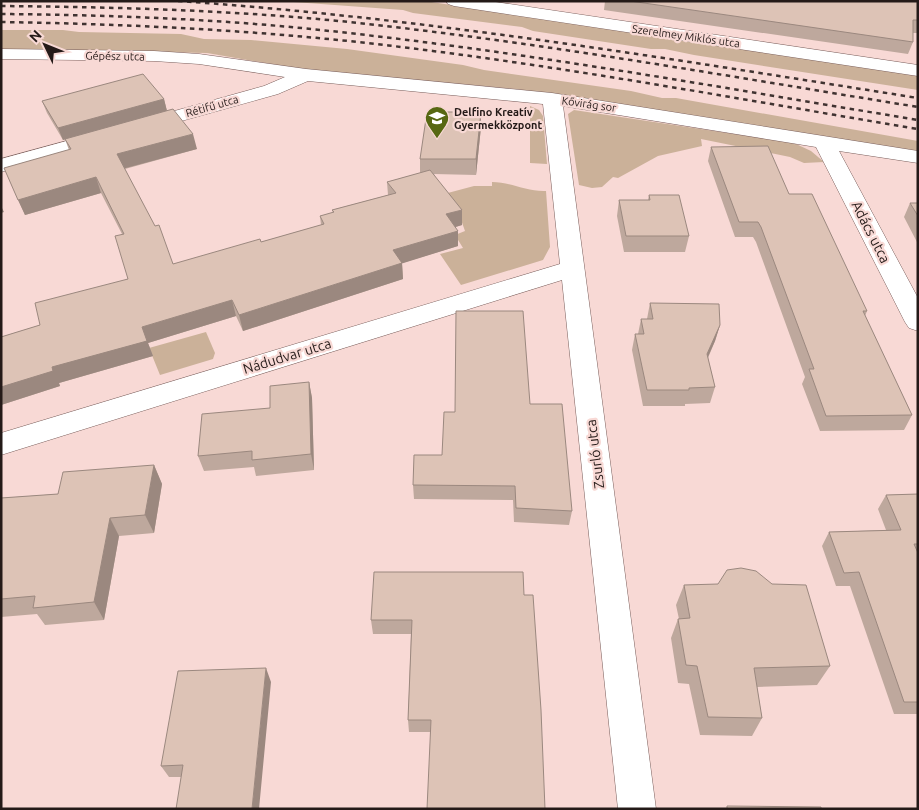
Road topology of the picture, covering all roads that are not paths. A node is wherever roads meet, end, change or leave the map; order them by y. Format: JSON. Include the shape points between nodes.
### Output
{"nodes":[{"id":1,"x":454,"y":1,"type":"edge"},
{"id":2,"x":1,"y":54,"type":"edge"},
{"id":3,"x":199,"y":59,"type":"joint"},
{"id":4,"x":918,"y":71,"type":"edge"},
{"id":5,"x":306,"y":75,"type":"junction"},
{"id":6,"x":552,"y":99,"type":"junction"},
{"id":7,"x":824,"y":142,"type":"junction"},
{"id":8,"x":918,"y":157,"type":"edge"},
{"id":9,"x":1,"y":166,"type":"edge"},
{"id":10,"x":573,"y":268,"type":"junction"},
{"id":11,"x":918,"y":322,"type":"edge"},
{"id":12,"x":1,"y":444,"type":"edge"},
{"id":13,"x":638,"y":809,"type":"edge"}],
"edges":[{"from":1,"to":4,"type":"street","name":"Szerelmey Miklós utca"},
{"from":2,"to":3,"type":"street","name":"Gépész utca"},
{"from":3,"to":5,"type":"street","name":"Kővirág sor"},
{"from":5,"to":6,"type":"street","name":"Kővirág sor"},
{"from":5,"to":9,"type":"street","name":"Rétifű utca","via":[[271,90]]},
{"from":6,"to":7,"type":"street","name":"Kővirág sor"},
{"from":6,"to":10,"type":"street","name":"Zsurló utca"},
{"from":7,"to":8,"type":"street","name":"Kővirág sor"},
{"from":7,"to":11,"type":"street","name":"Adács utca"},
{"from":10,"to":12,"type":"street","name":"Nádudvar utca"},
{"from":10,"to":13,"type":"street","name":"Zsurló utca"}]}
